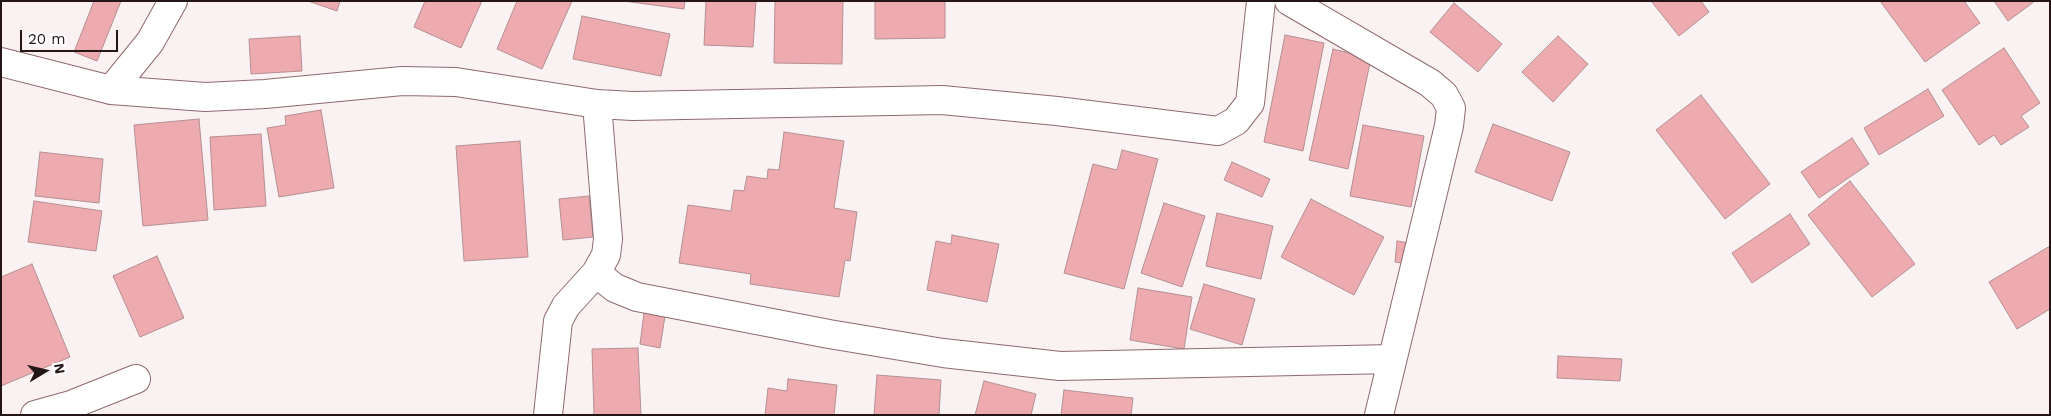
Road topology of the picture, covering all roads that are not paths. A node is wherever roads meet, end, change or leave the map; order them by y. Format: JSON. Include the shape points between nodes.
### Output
{"nodes":[{"id":1,"x":173,"y":1,"type":"edge"},
{"id":2,"x":1261,"y":1,"type":"edge"},
{"id":3,"x":1289,"y":1,"type":"edge"},
{"id":4,"x":1,"y":62,"type":"edge"},
{"id":5,"x":111,"y":90,"type":"junction"},
{"id":6,"x":597,"y":104,"type":"junction"},
{"id":7,"x":596,"y":273,"type":"junction"},
{"id":8,"x":1392,"y":360,"type":"junction"},
{"id":9,"x":136,"y":379,"type":"dead end"},
{"id":10,"x":72,"y":410,"type":"edge"},
{"id":11,"x":35,"y":415,"type":"edge"},
{"id":12,"x":548,"y":415,"type":"edge"},
{"id":13,"x":1379,"y":415,"type":"edge"}],
"edges":[{"from":1,"to":5,"type":"street","via":[[150,42]]},
{"from":2,"to":6,"type":"street","via":[[1250,103],[1236,121],[1218,130],[942,100],[643,106]]},
{"from":3,"to":8,"type":"street","via":[[1430,83],[1444,95],[1451,108]]},
{"from":4,"to":5,"type":"street"},
{"from":5,"to":6,"type":"street","via":[[205,97],[411,81],[456,82]]},
{"from":6,"to":7,"type":"street","via":[[608,239],[606,255]]},
{"from":7,"to":8,"type":"street","via":[[615,288],[637,297],[829,334],[952,354],[1060,366]]},
{"from":7,"to":12,"type":"street","via":[[566,306],[558,320]]},
{"from":8,"to":13,"type":"street"},
{"from":9,"to":10,"type":"street"},
{"from":10,"to":11,"type":"street"}]}
